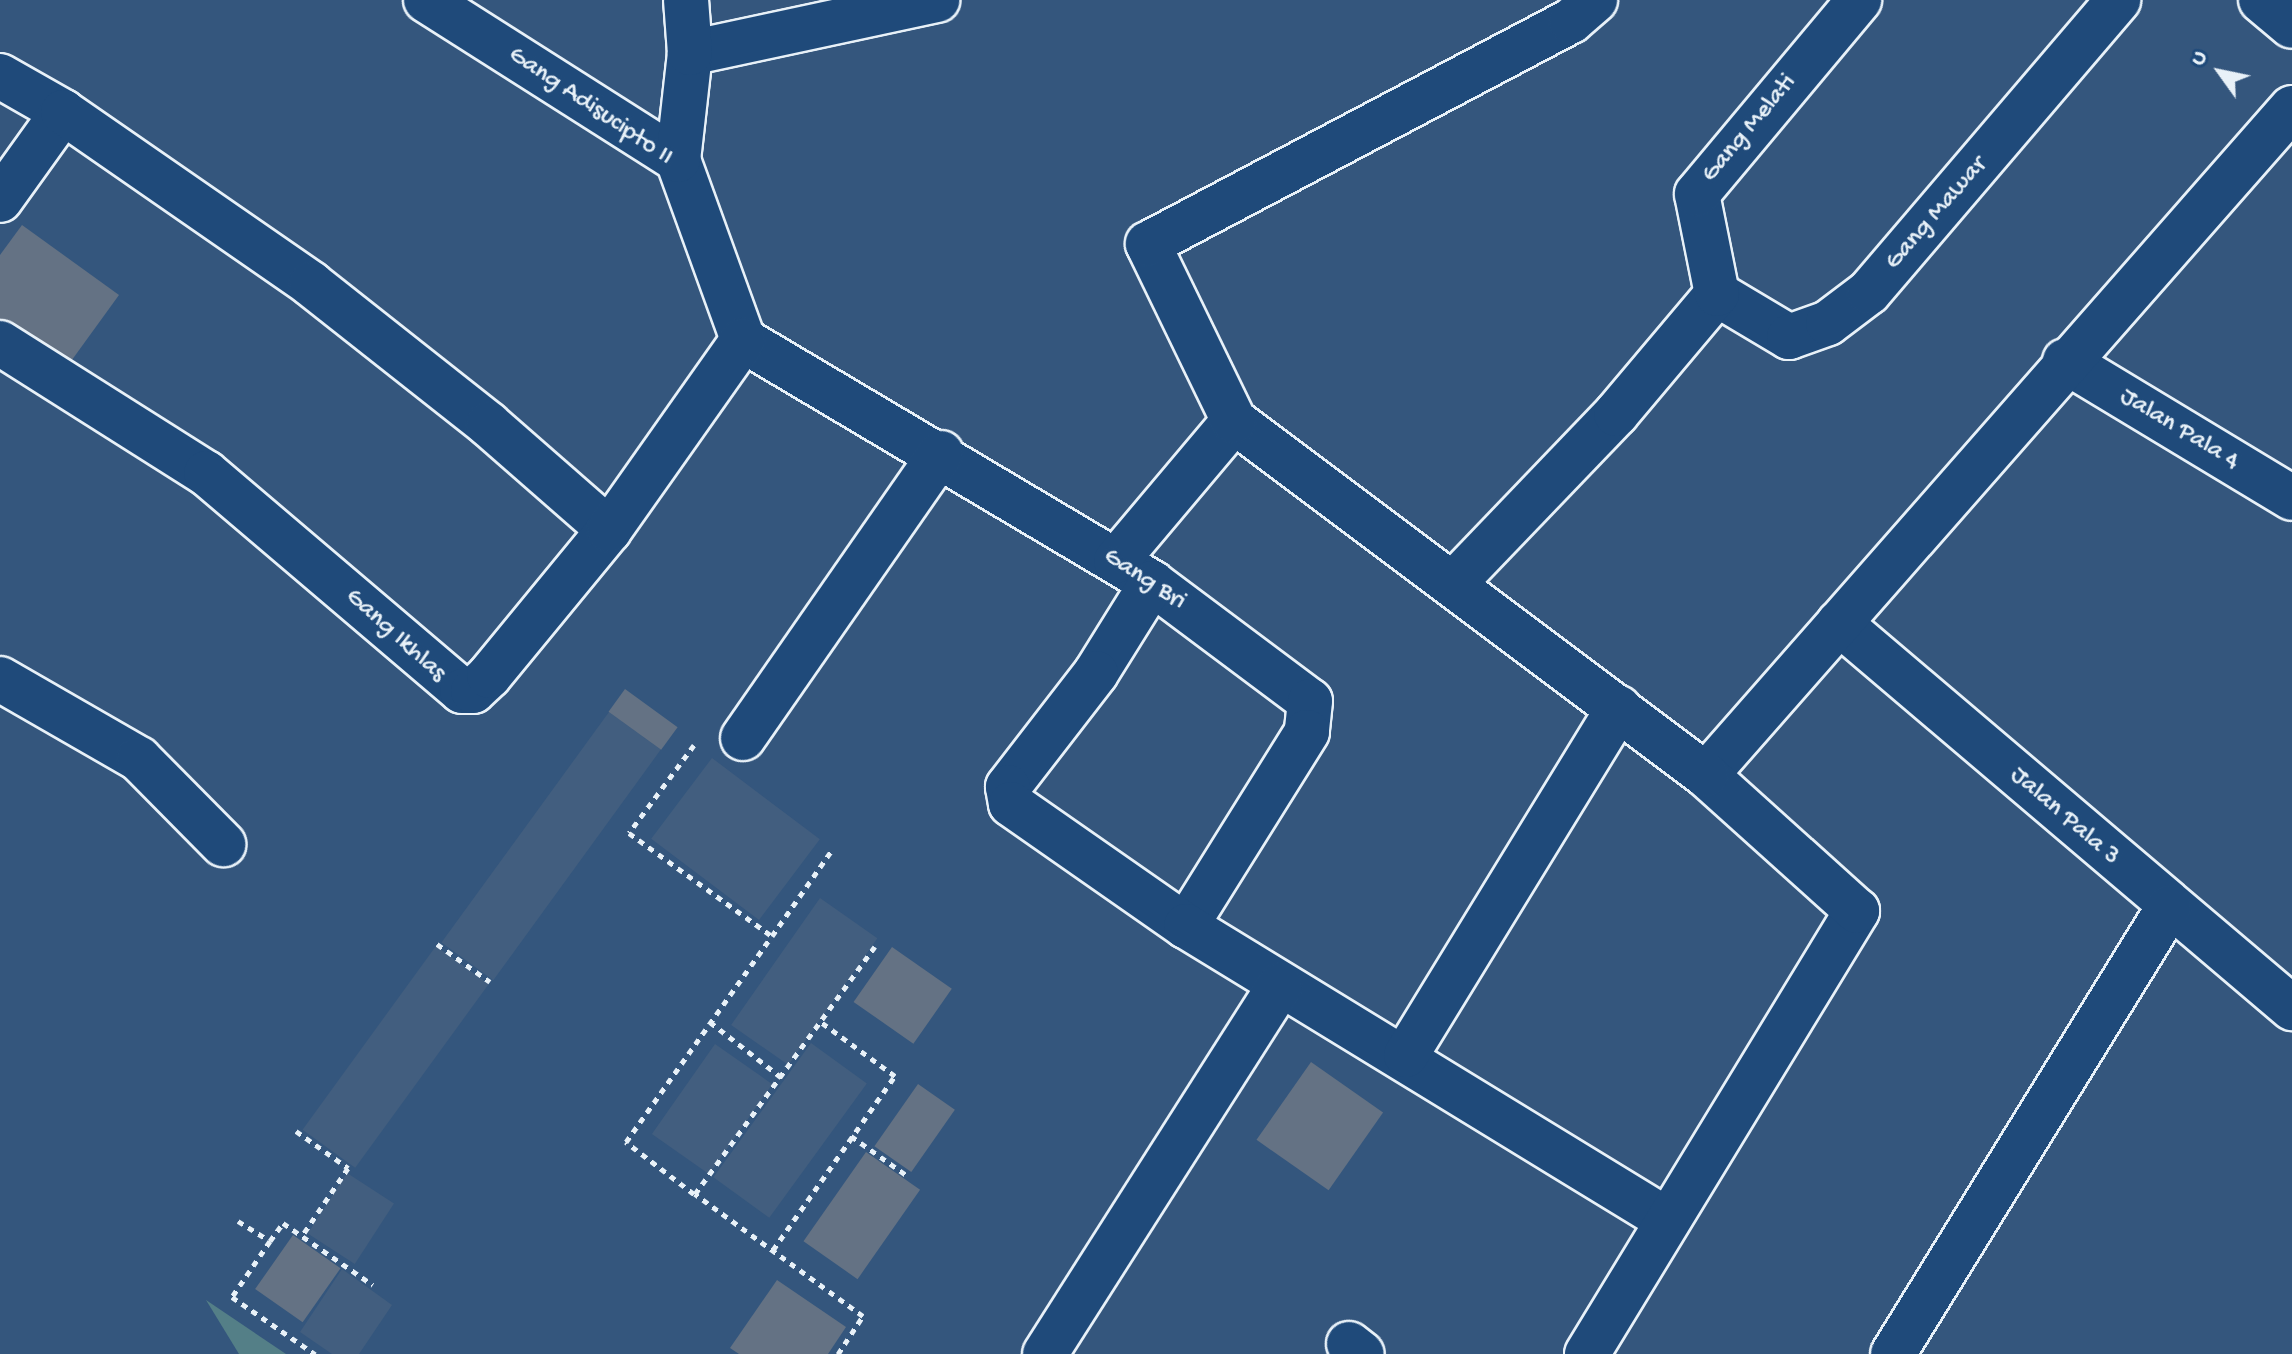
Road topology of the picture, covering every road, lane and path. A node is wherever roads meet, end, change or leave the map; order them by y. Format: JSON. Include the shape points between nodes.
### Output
{"nodes":[{"id":1,"x":426,"y":0,"type":"edge"},
{"id":2,"x":686,"y":0,"type":"edge"},
{"id":3,"x":937,"y":0,"type":"edge"},
{"id":4,"x":1595,"y":0,"type":"edge"},
{"id":5,"x":1859,"y":0,"type":"edge"},
{"id":6,"x":2118,"y":0,"type":"edge"},
{"id":7,"x":2261,"y":0,"type":"edge"},
{"id":8,"x":2292,"y":26,"type":"edge"},
{"id":9,"x":690,"y":53,"type":"junction"},
{"id":10,"x":0,"y":76,"type":"edge"},
{"id":11,"x":2292,"y":108,"type":"edge"},
{"id":12,"x":63,"y":112,"type":"junction"},
{"id":13,"x":678,"y":160,"type":"junction"},
{"id":14,"x":0,"y":200,"type":"edge"},
{"id":15,"x":1707,"y":305,"type":"junction"},
{"id":16,"x":743,"y":340,"type":"junction"},
{"id":17,"x":0,"y":343,"type":"edge"},
{"id":18,"x":2065,"y":361,"type":"junction"},
{"id":19,"x":1234,"y":421,"type":"junction"},
{"id":20,"x":941,"y":453,"type":"junction"},
{"id":21,"x":2292,"y":498,"type":"edge"},
{"id":22,"x":609,"y":530,"type":"junction"},
{"id":23,"x":1134,"y":572,"type":"junction"},
{"id":24,"x":1453,"y":584,"type":"junction"},
{"id":25,"x":1839,"y":623,"type":"junction"},
{"id":26,"x":0,"y":679,"type":"edge"},
{"id":27,"x":1619,"y":708,"type":"junction"},
{"id":28,"x":743,"y":738,"type":"dead end"},
{"id":29,"x":694,"y":745,"type":"dead end"},
{"id":30,"x":1706,"y":775,"type":"junction"},
{"id":31,"x":223,"y":844,"type":"dead end"},
{"id":32,"x":832,"y":850,"type":"dead end"},
{"id":33,"x":2169,"y":907,"type":"junction"},
{"id":34,"x":1186,"y":926,"type":"junction"},
{"id":35,"x":772,"y":936,"type":"junction"},
{"id":36,"x":437,"y":944,"type":"dead end"},
{"id":37,"x":875,"y":946,"type":"dead end"},
{"id":38,"x":490,"y":982,"type":"dead end"},
{"id":39,"x":1280,"y":985,"type":"junction"},
{"id":40,"x":2289,"y":998,"type":"edge"},
{"id":41,"x":710,"y":1022,"type":"junction"},
{"id":42,"x":821,"y":1022,"type":"junction"},
{"id":43,"x":1406,"y":1055,"type":"junction"},
{"id":44,"x":781,"y":1077,"type":"junction"},
{"id":45,"x":296,"y":1131,"type":"dead end"},
{"id":46,"x":851,"y":1136,"type":"junction"},
{"id":47,"x":909,"y":1177,"type":"dead end"},
{"id":48,"x":695,"y":1194,"type":"junction"},
{"id":49,"x":1667,"y":1220,"type":"junction"},
{"id":50,"x":238,"y":1221,"type":"dead end"},
{"id":51,"x":302,"y":1236,"type":"junction"},
{"id":52,"x":270,"y":1241,"type":"junction"},
{"id":53,"x":773,"y":1250,"type":"junction"},
{"id":54,"x":373,"y":1285,"type":"dead end"},
{"id":55,"x":315,"y":1354,"type":"edge"},
{"id":56,"x":838,"y":1354,"type":"edge"},
{"id":57,"x":1045,"y":1354,"type":"edge"},
{"id":58,"x":1587,"y":1354,"type":"edge"},
{"id":59,"x":1893,"y":1354,"type":"edge"}],
"edges":[{"from":1,"to":13,"type":"street","name":"Gang Adisucipto II"},
{"from":2,"to":9,"type":"street"},
{"from":3,"to":9,"type":"street"},
{"from":4,"to":19,"type":"street","via":[[1571,21],[1148,244]]},
{"from":5,"to":15,"type":"street","name":"Gang Melati","via":[[1697,194]]},
{"from":6,"to":15,"type":"street","name":"Gang Mawar","via":[[1869,292],[1828,323],[1789,337]]},
{"from":7,"to":8,"type":"street"},
{"from":9,"to":13,"type":"street"},
{"from":10,"to":12,"type":"street"},
{"from":11,"to":18,"type":"street"},
{"from":12,"to":14,"type":"street"},
{"from":12,"to":22,"type":"street","via":[[311,284],[488,424]]},
{"from":13,"to":16,"type":"street","name":"Gang Adisucipto II"},
{"from":15,"to":24,"type":"street","via":[[1616,414]]},
{"from":16,"to":20,"type":"street","name":"Gang Bri"},
{"from":16,"to":22,"type":"street","name":"Gang Ikhlas"},
{"from":17,"to":22,"type":"street","name":"Gang Ikhlas","via":[[206,473],[462,691],[489,676]]},
{"from":18,"to":21,"type":"street","name":"Jalan Pala 4"},
{"from":18,"to":25,"type":"street"},
{"from":19,"to":23,"type":"street"},
{"from":19,"to":24,"type":"street"},
{"from":20,"to":23,"type":"street","name":"Gang Bri"},
{"from":20,"to":28,"type":"street"},
{"from":23,"to":34,"type":"street","name":"Gang Bri","via":[[1299,688],[1312,714],[1307,732]]},
{"from":23,"to":34,"type":"street","via":[[1096,673],[1007,796]]},
{"from":24,"to":27,"type":"street"},
{"from":25,"to":30,"type":"street"},
{"from":25,"to":33,"type":"street","name":"Jalan Pala 3"},
{"from":26,"to":31,"type":"street","via":[[139,759]]},
{"from":27,"to":30,"type":"street"},
{"from":27,"to":43,"type":"street"},
{"from":29,"to":35,"type":"path","via":[[629,833]]},
{"from":30,"to":49,"type":"street","via":[[1857,911]]},
{"from":32,"to":35,"type":"path"},
{"from":33,"to":40,"type":"street","name":"Jalan Pala 3"},
{"from":33,"to":59,"type":"street"},
{"from":34,"to":39,"type":"street"},
{"from":35,"to":41,"type":"path"},
{"from":36,"to":38,"type":"path"},
{"from":37,"to":42,"type":"path"},
{"from":39,"to":43,"type":"street"},
{"from":39,"to":57,"type":"street"},
{"from":41,"to":44,"type":"path"},
{"from":41,"to":48,"type":"path","via":[[626,1142]]},
{"from":42,"to":44,"type":"path"},
{"from":42,"to":46,"type":"path","via":[[895,1076]]},
{"from":43,"to":49,"type":"street"},
{"from":44,"to":48,"type":"path"},
{"from":45,"to":51,"type":"path","via":[[348,1168]]},
{"from":46,"to":47,"type":"path"},
{"from":46,"to":53,"type":"path"},
{"from":48,"to":53,"type":"path"},
{"from":49,"to":58,"type":"street"},
{"from":50,"to":52,"type":"path"},
{"from":51,"to":52,"type":"path","via":[[283,1223]]},
{"from":51,"to":54,"type":"path"},
{"from":52,"to":55,"type":"path","via":[[232,1297]]},
{"from":53,"to":56,"type":"path","via":[[863,1316]]}]}
